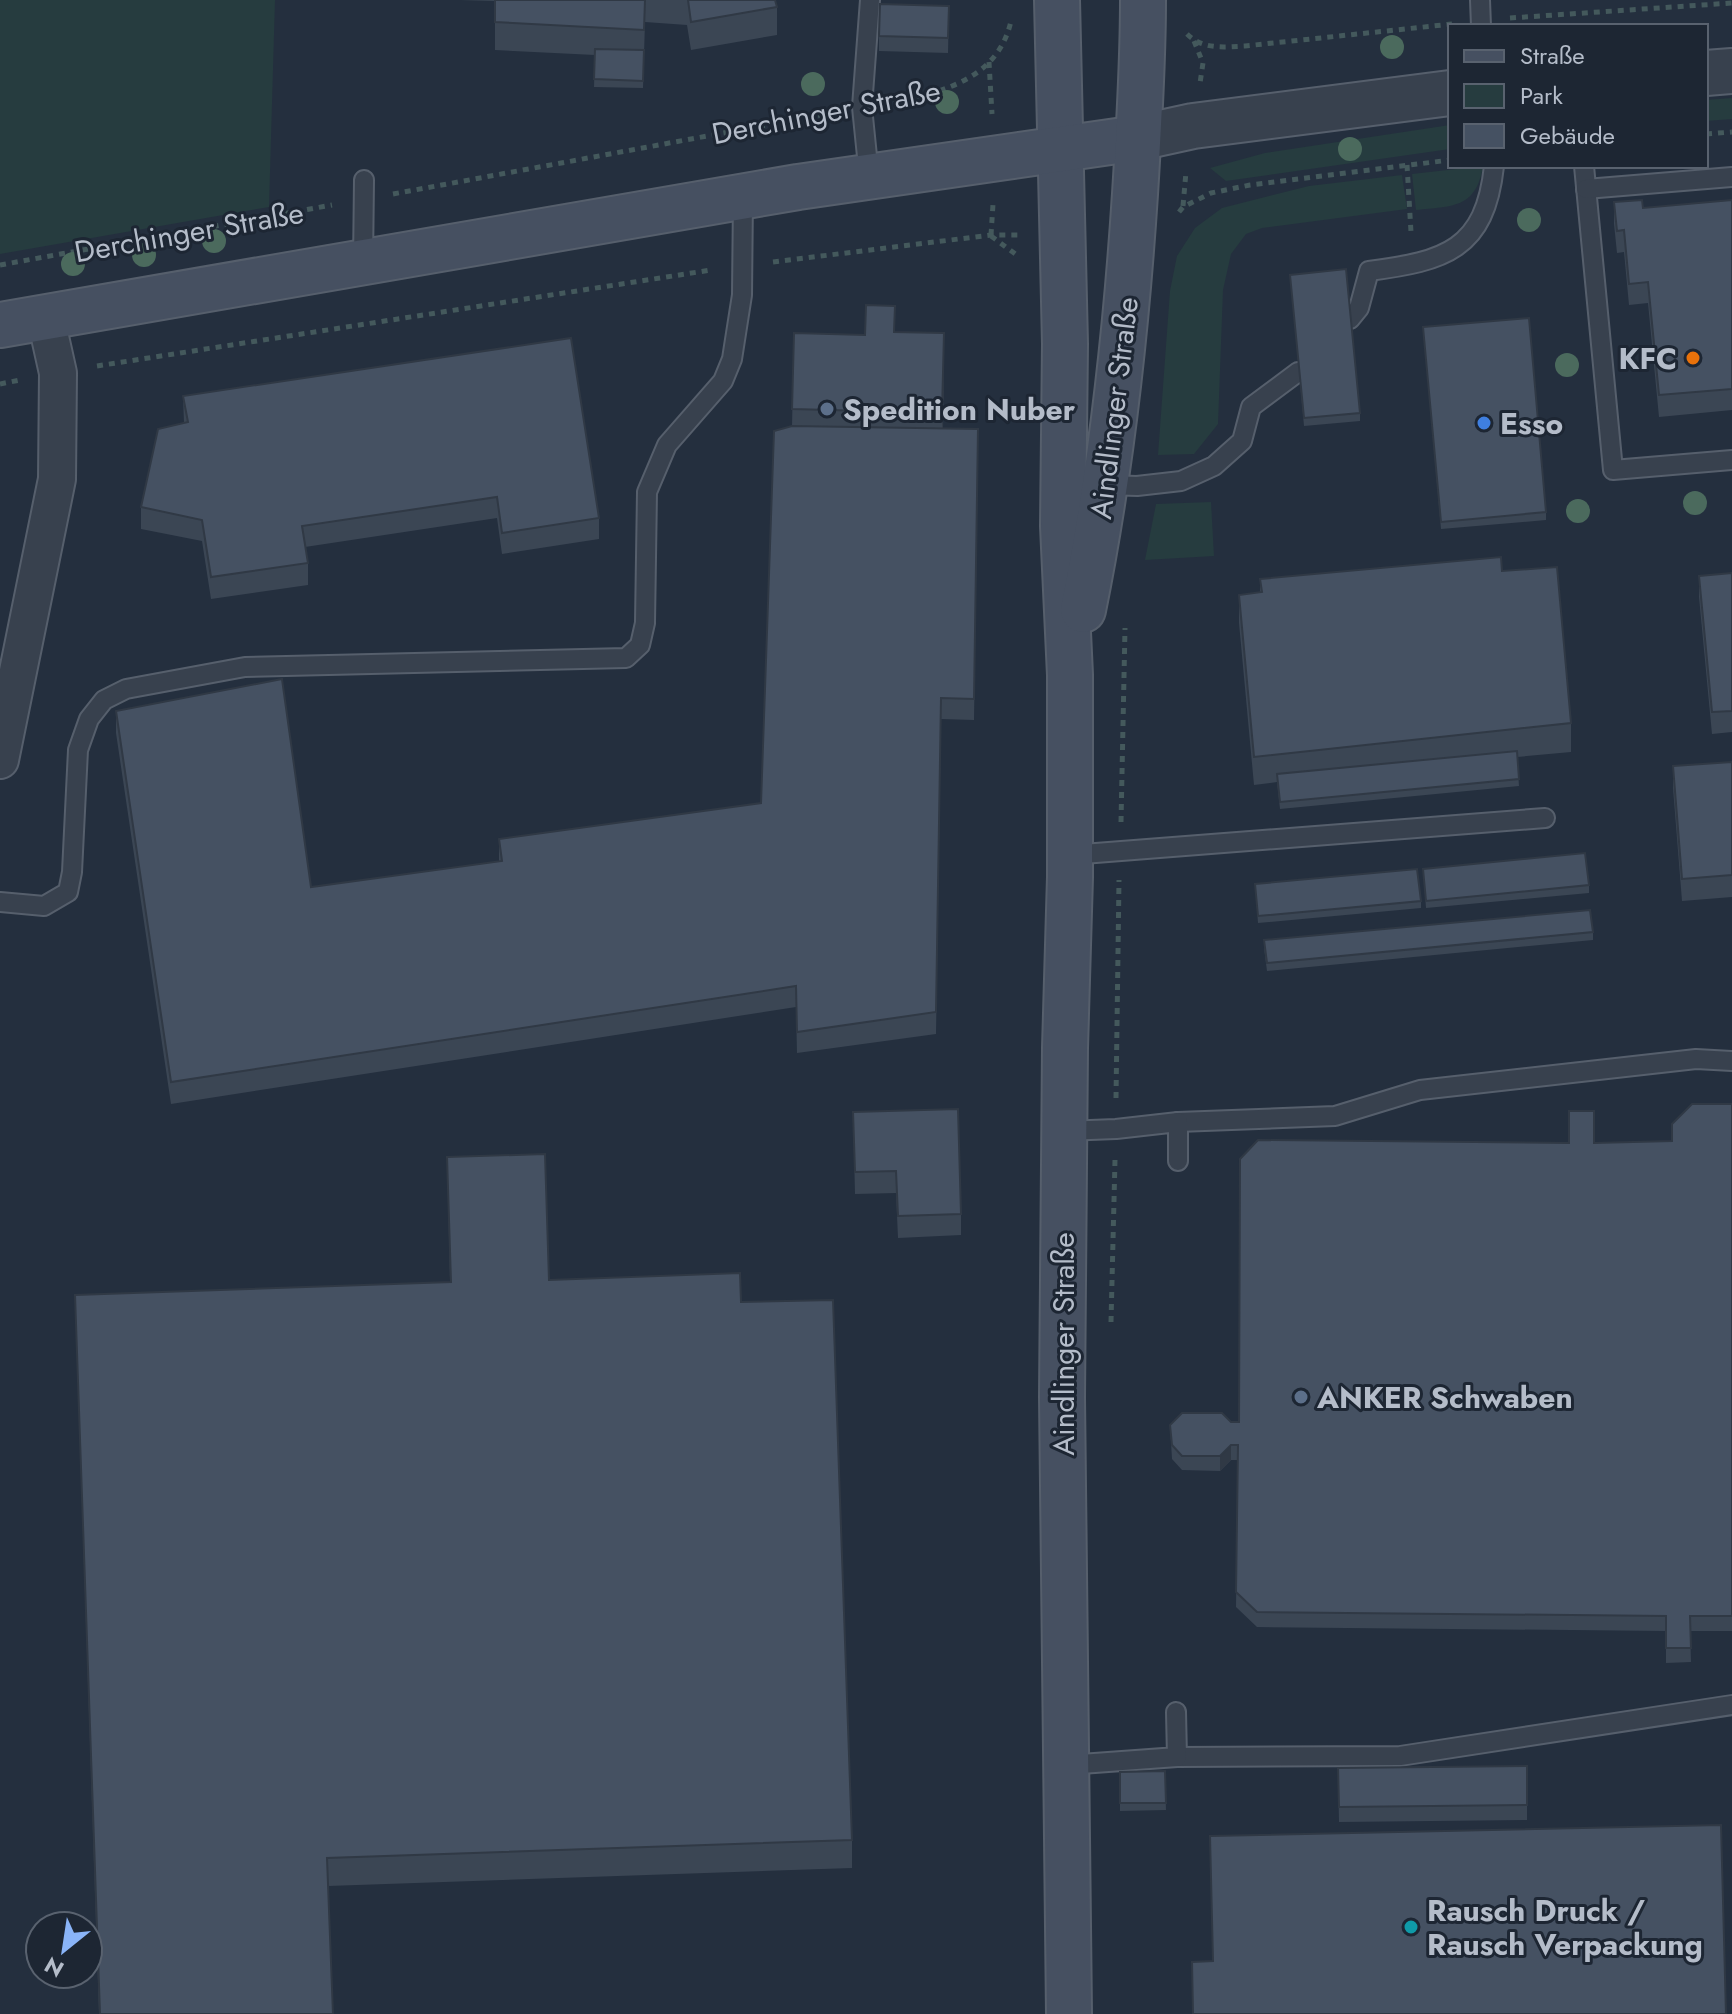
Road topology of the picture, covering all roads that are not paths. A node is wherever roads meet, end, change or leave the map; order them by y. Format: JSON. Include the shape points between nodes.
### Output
{"nodes":[{"id":1,"x":870,"y":0,"type":"edge"},
{"id":2,"x":1057,"y":0,"type":"edge"},
{"id":3,"x":1480,"y":0,"type":"edge"},
{"id":4,"x":1143,"y":16,"type":"edge"},
{"id":5,"x":1481,"y":23,"type":"edge"},
{"id":6,"x":1732,"y":71,"type":"edge"},
{"id":7,"x":1708,"y":73,"type":"edge"},
{"id":8,"x":1448,"y":93,"type":"edge"},
{"id":9,"x":1138,"y":138,"type":"junction"},
{"id":10,"x":1062,"y":149,"type":"junction"},
{"id":11,"x":1494,"y":168,"type":"edge"},
{"id":12,"x":1584,"y":168,"type":"edge"},
{"id":13,"x":869,"y":176,"type":"junction"},
{"id":14,"x":1732,"y":177,"type":"edge"},
{"id":15,"x":364,"y":180,"type":"dead end"},
{"id":16,"x":1586,"y":189,"type":"junction"},
{"id":17,"x":743,"y":197,"type":"junction"},
{"id":18,"x":363,"y":264,"type":"junction"},
{"id":19,"x":46,"y":319,"type":"junction"},
{"id":20,"x":1350,"y":319,"type":"edge"},
{"id":21,"x":0,"y":325,"type":"edge"},
{"id":22,"x":1298,"y":372,"type":"edge"},
{"id":23,"x":1732,"y":460,"type":"edge"},
{"id":24,"x":1107,"y":485,"type":"junction"},
{"id":25,"x":1070,"y":675,"type":"junction"},
{"id":26,"x":0,"y":760,"type":"edge"},
{"id":27,"x":1545,"y":818,"type":"dead end"},
{"id":28,"x":1070,"y":855,"type":"junction"},
{"id":29,"x":0,"y":902,"type":"edge"},
{"id":30,"x":1732,"y":1061,"type":"edge"},
{"id":31,"x":1178,"y":1122,"type":"junction"},
{"id":32,"x":1064,"y":1131,"type":"junction"},
{"id":33,"x":1178,"y":1161,"type":"dead end"},
{"id":34,"x":1732,"y":1705,"type":"edge"},
{"id":35,"x":1176,"y":1712,"type":"dead end"},
{"id":36,"x":1177,"y":1757,"type":"junction"},
{"id":37,"x":1067,"y":1765,"type":"junction"},
{"id":38,"x":1069,"y":2014,"type":"edge"}],
"edges":[{"from":1,"to":13,"type":"lane","via":[[862,107]]},
{"from":2,"to":10,"type":"main road","name":"Aindlinger Straße"},
{"from":3,"to":5,"type":"lane"},
{"from":4,"to":9,"type":"main road","name":"Aindlinger Straße"},
{"from":6,"to":7,"type":"street"},
{"from":8,"to":9,"type":"street","name":"Derchinger Straße","via":[[1193,126]]},
{"from":9,"to":10,"type":"main road","name":"Derchinger Straße"},
{"from":9,"to":24,"type":"main road","name":"Aindlinger Straße","via":[[1126,329]]},
{"from":10,"to":13,"type":"main road","name":"Derchinger Straße"},
{"from":10,"to":25,"type":"main road","name":"Aindlinger Straße","via":[[1063,526]]},
{"from":11,"to":20,"type":"lane","via":[[1491,194],[1470,237],[1443,256],[1369,271],[1359,308]]},
{"from":12,"to":16,"type":"lane"},
{"from":13,"to":17,"type":"main road","name":"Derchinger Straße"},
{"from":14,"to":16,"type":"lane"},
{"from":15,"to":18,"type":"lane"},
{"from":16,"to":23,"type":"lane","via":[[1613,470]]},
{"from":17,"to":18,"type":"main road","name":"Derchinger Straße"},
{"from":17,"to":29,"type":"lane","via":[[743,265],[732,359],[723,381],[667,445],[647,492],[640,645],[626,658],[245,667],[126,689],[96,710],[78,750],[68,892],[44,906]]},
{"from":18,"to":19,"type":"main road","name":"Derchinger Straße"},
{"from":19,"to":21,"type":"main road","name":"Derchinger Straße"},
{"from":19,"to":26,"type":"street","via":[[58,373],[57,479]]},
{"from":22,"to":24,"type":"lane","via":[[1251,407],[1242,441],[1214,466],[1181,481]]},
{"from":24,"to":25,"type":"main road","name":"Aindlinger Straße"},
{"from":25,"to":28,"type":"main road","name":"Aindlinger Straße"},
{"from":27,"to":28,"type":"lane"},
{"from":28,"to":32,"type":"main road","name":"Aindlinger Straße"},
{"from":30,"to":31,"type":"lane","via":[[1696,1059],[1420,1090],[1335,1116]]},
{"from":31,"to":32,"type":"lane"},
{"from":31,"to":33,"type":"lane"},
{"from":32,"to":37,"type":"main road","name":"Aindlinger Straße"},
{"from":34,"to":36,"type":"lane","via":[[1400,1756]]},
{"from":35,"to":36,"type":"lane"},
{"from":36,"to":37,"type":"lane"},
{"from":37,"to":38,"type":"main road","name":"Aindlinger Straße"}]}
